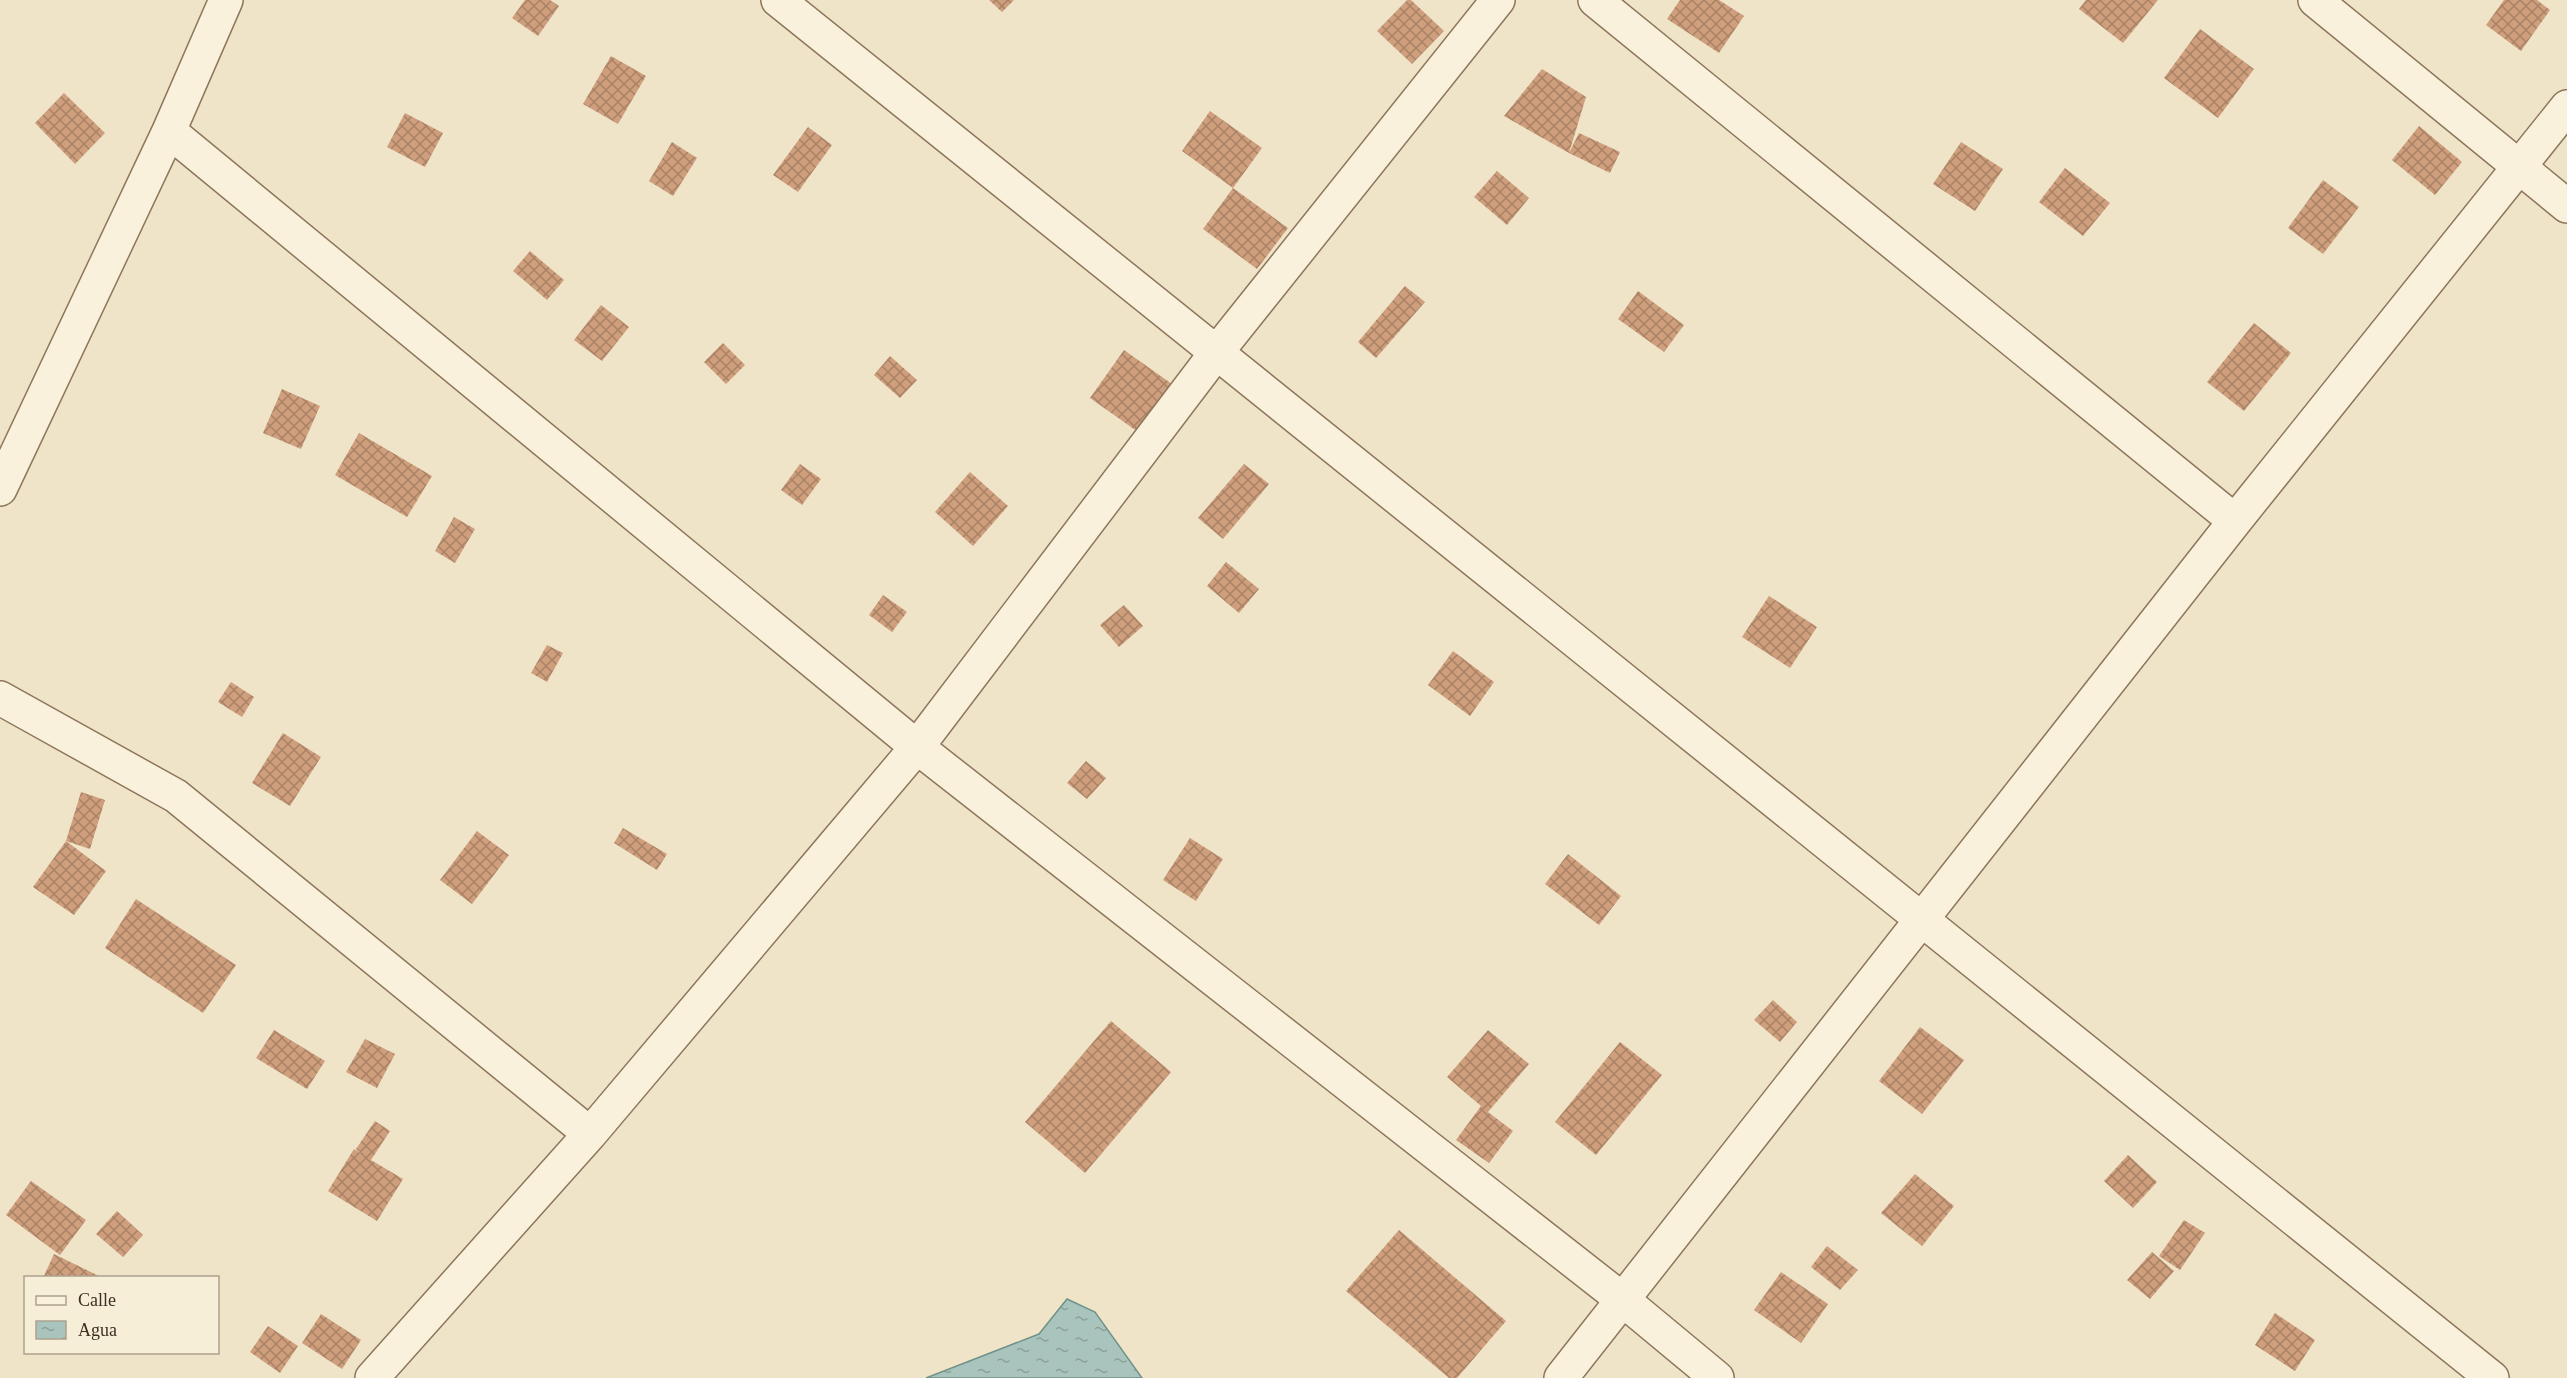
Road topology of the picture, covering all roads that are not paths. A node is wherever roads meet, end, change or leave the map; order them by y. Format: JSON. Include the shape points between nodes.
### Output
{"nodes":[{"id":1,"x":226,"y":0,"type":"edge"},
{"id":2,"x":778,"y":0,"type":"edge"},
{"id":3,"x":1498,"y":0,"type":"edge"},
{"id":4,"x":1595,"y":0,"type":"edge"},
{"id":5,"x":2315,"y":0,"type":"edge"},
{"id":6,"x":2567,"y":107,"type":"edge"},
{"id":7,"x":169,"y":131,"type":"junction"},
{"id":8,"x":2520,"y":166,"type":"junction"},
{"id":9,"x":2567,"y":206,"type":"edge"},
{"id":10,"x":1216,"y":353,"type":"junction"},
{"id":11,"x":0,"y":489,"type":"edge"},
{"id":12,"x":2235,"y":521,"type":"junction"},
{"id":13,"x":0,"y":698,"type":"edge"},
{"id":14,"x":917,"y":747,"type":"junction"},
{"id":15,"x":1922,"y":920,"type":"junction"},
{"id":16,"x":590,"y":1134,"type":"junction"},
{"id":17,"x":1623,"y":1300,"type":"junction"},
{"id":18,"x":372,"y":1378,"type":"edge"},
{"id":19,"x":1561,"y":1378,"type":"edge"},
{"id":20,"x":1717,"y":1378,"type":"edge"},
{"id":21,"x":2492,"y":1378,"type":"edge"}],
"edges":[{"from":1,"to":7,"type":"street"},
{"from":2,"to":10,"type":"street"},
{"from":3,"to":10,"type":"street"},
{"from":4,"to":12,"type":"street"},
{"from":5,"to":8,"type":"street"},
{"from":6,"to":8,"type":"street"},
{"from":7,"to":11,"type":"street"},
{"from":7,"to":14,"type":"street"},
{"from":8,"to":9,"type":"street"},
{"from":8,"to":12,"type":"street"},
{"from":10,"to":14,"type":"street"},
{"from":10,"to":15,"type":"street"},
{"from":12,"to":15,"type":"street"},
{"from":13,"to":16,"type":"street","via":[[176,796]]},
{"from":14,"to":16,"type":"street"},
{"from":14,"to":17,"type":"street"},
{"from":15,"to":17,"type":"street"},
{"from":15,"to":21,"type":"street"},
{"from":16,"to":18,"type":"street"},
{"from":17,"to":19,"type":"street"},
{"from":17,"to":20,"type":"street"}]}
